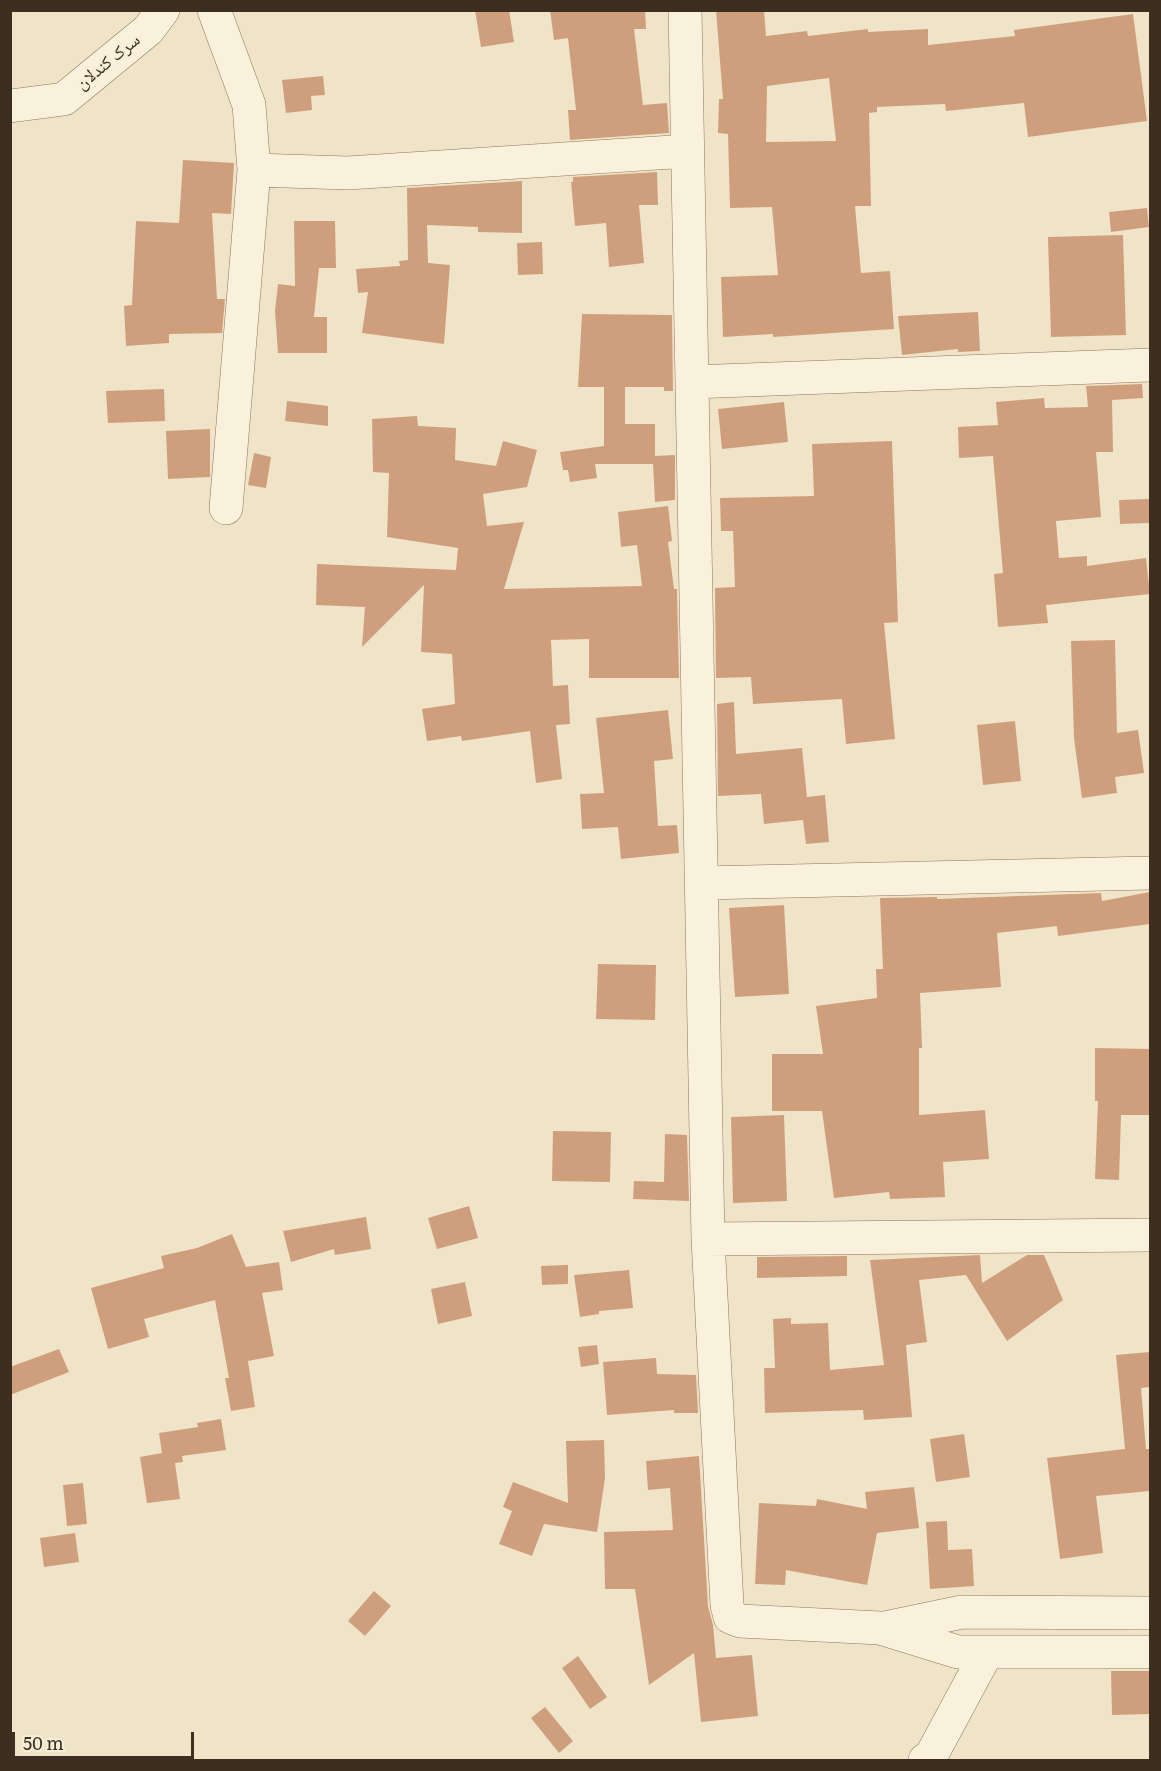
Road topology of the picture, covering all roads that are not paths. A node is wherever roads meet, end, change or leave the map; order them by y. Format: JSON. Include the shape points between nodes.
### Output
{"nodes":[{"id":1,"x":163,"y":10,"type":"edge"},
{"id":2,"x":214,"y":10,"type":"edge"},
{"id":3,"x":685,"y":10,"type":"edge"},
{"id":4,"x":10,"y":106,"type":"edge"},
{"id":5,"x":688,"y":151,"type":"junction"},
{"id":6,"x":254,"y":170,"type":"junction"},
{"id":7,"x":1150,"y":365,"type":"edge"},
{"id":8,"x":692,"y":381,"type":"junction"},
{"id":9,"x":226,"y":508,"type":"dead end"},
{"id":10,"x":1150,"y":873,"type":"edge"},
{"id":11,"x":702,"y":883,"type":"junction"},
{"id":12,"x":1150,"y":1235,"type":"edge"},
{"id":13,"x":708,"y":1239,"type":"junction"},
{"id":14,"x":1150,"y":1613,"type":"edge"},
{"id":15,"x":880,"y":1629,"type":"junction"},
{"id":16,"x":987,"y":1652,"type":"junction"},
{"id":17,"x":1150,"y":1652,"type":"edge"},
{"id":18,"x":930,"y":1759,"type":"edge"}],
"edges":[{"from":1,"to":4,"type":"street","name":"سرک کندلان","via":[[148,30],[64,99]]},
{"from":2,"to":6,"type":"street","via":[[249,105]]},
{"from":3,"to":5,"type":"street"},
{"from":5,"to":6,"type":"street","via":[[348,173]]},
{"from":5,"to":8,"type":"street"},
{"from":6,"to":9,"type":"street"},
{"from":7,"to":8,"type":"street"},
{"from":8,"to":11,"type":"street"},
{"from":10,"to":11,"type":"street"},
{"from":11,"to":13,"type":"street"},
{"from":12,"to":13,"type":"street"},
{"from":13,"to":15,"type":"street","via":[[730,1617],[740,1621]]},
{"from":14,"to":15,"type":"street","via":[[962,1612]]},
{"from":15,"to":16,"type":"street","via":[[958,1652]]},
{"from":16,"to":17,"type":"street"},
{"from":16,"to":18,"type":"street"}]}
